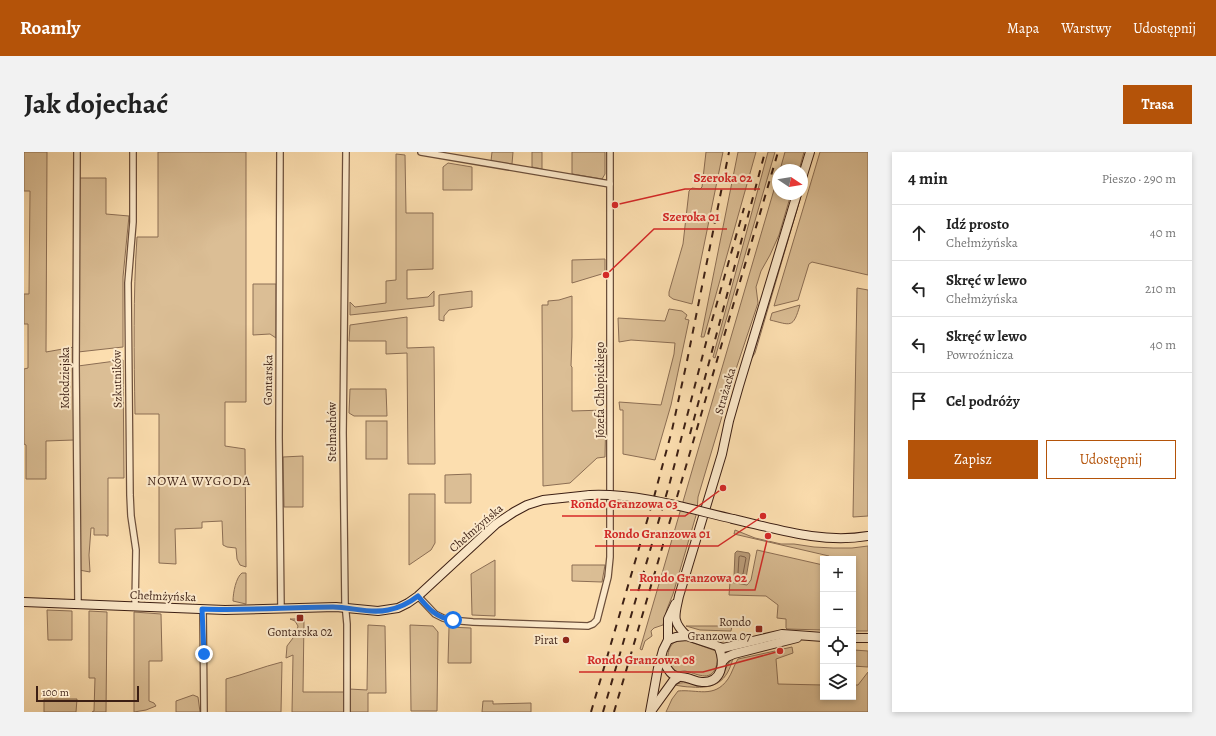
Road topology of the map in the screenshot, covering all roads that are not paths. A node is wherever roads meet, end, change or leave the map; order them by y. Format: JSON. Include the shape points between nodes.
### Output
{"nodes":[{"id":1,"x":77,"y":152,"type":"edge"},
{"id":2,"x":133,"y":152,"type":"edge"},
{"id":3,"x":280,"y":152,"type":"edge"},
{"id":4,"x":346,"y":152,"type":"edge"},
{"id":5,"x":421,"y":152,"type":"edge"},
{"id":6,"x":610,"y":152,"type":"edge"},
{"id":7,"x":810,"y":152,"type":"edge"},
{"id":8,"x":806,"y":164,"type":"edge"},
{"id":9,"x":610,"y":184,"type":"junction"},
{"id":10,"x":795,"y":200,"type":"edge"},
{"id":11,"x":868,"y":536,"type":"edge"},
{"id":12,"x":418,"y":596,"type":"junction"},
{"id":13,"x":679,"y":596,"type":"junction"},
{"id":14,"x":24,"y":602,"type":"edge"},
{"id":15,"x":78,"y":604,"type":"junction"},
{"id":16,"x":135,"y":606,"type":"junction"},
{"id":17,"x":345,"y":608,"type":"junction"},
{"id":18,"x":202,"y":609,"type":"junction"},
{"id":19,"x":281,"y":609,"type":"junction"},
{"id":20,"x":687,"y":636,"type":"junction"},
{"id":21,"x":802,"y":636,"type":"junction"},
{"id":22,"x":820,"y":637,"type":"edge"},
{"id":23,"x":856,"y":638,"type":"edge"},
{"id":24,"x":868,"y":638,"type":"edge"},
{"id":25,"x":668,"y":640,"type":"junction"},
{"id":26,"x":719,"y":648,"type":"junction"},
{"id":27,"x":662,"y":658,"type":"junction"},
{"id":28,"x":723,"y":661,"type":"junction"},
{"id":29,"x":679,"y":677,"type":"junction"},
{"id":30,"x":204,"y":712,"type":"edge"},
{"id":31,"x":347,"y":712,"type":"edge"},
{"id":32,"x":650,"y":712,"type":"edge"}],
"edges":[{"from":1,"to":15,"type":"street","name":"Kołodziejska"},
{"from":2,"to":16,"type":"street","name":"Szkutników","via":[[128,321],[130,495],[136,550]]},
{"from":3,"to":19,"type":"street","name":"Gontarska","via":[[278,438]]},
{"from":4,"to":17,"type":"street","name":"Stelmachów","via":[[343,433]]},
{"from":5,"to":9,"type":"street"},
{"from":6,"to":9,"type":"street","name":"Józefa Chłopickiego"},
{"from":7,"to":8,"type":"street"},
{"from":9,"to":12,"type":"street","name":"Józefa Chłopickiego","via":[[610,565],[597,619],[588,626],[450,620],[432,612]]},
{"from":10,"to":13,"type":"street","name":"Strażacka"},
{"from":11,"to":12,"type":"street","name":"Chełmżyńska","bridge":true,"via":[[840,539],[814,537],[638,497],[613,494],[543,500],[527,505],[496,524]]},
{"from":12,"to":17,"type":"street","name":"Chełmżyńska","via":[[388,610]]},
{"from":13,"to":20,"type":"street","name":"Strażacka","via":[[675,620]]},
{"from":13,"to":25,"type":"street","name":"Strażacka","via":[[668,619]]},
{"from":14,"to":15,"type":"street","name":"Chełmżyńska"},
{"from":15,"to":16,"type":"street","name":"Chełmżyńska"},
{"from":16,"to":18,"type":"street","name":"Chełmżyńska"},
{"from":17,"to":19,"type":"street","name":"Chełmżyńska"},
{"from":17,"to":31,"type":"street","name":"Stelmachów"},
{"from":18,"to":19,"type":"street","name":"Chełmżyńska"},
{"from":18,"to":30,"type":"street"},
{"from":20,"to":25,"type":"street"},
{"from":20,"to":26,"type":"street"},
{"from":21,"to":22,"type":"street"},
{"from":21,"to":26,"type":"street","via":[[782,634]]},
{"from":21,"to":28,"type":"street","via":[[734,654]]},
{"from":23,"to":24,"type":"street"},
{"from":25,"to":27,"type":"street"},
{"from":26,"to":28,"type":"street"},
{"from":27,"to":29,"type":"street","via":[[668,670]]},
{"from":27,"to":32,"type":"street"},
{"from":28,"to":29,"type":"street","via":[[718,674],[708,681],[699,682]]},
{"from":29,"to":32,"type":"street","via":[[673,680]]}]}
